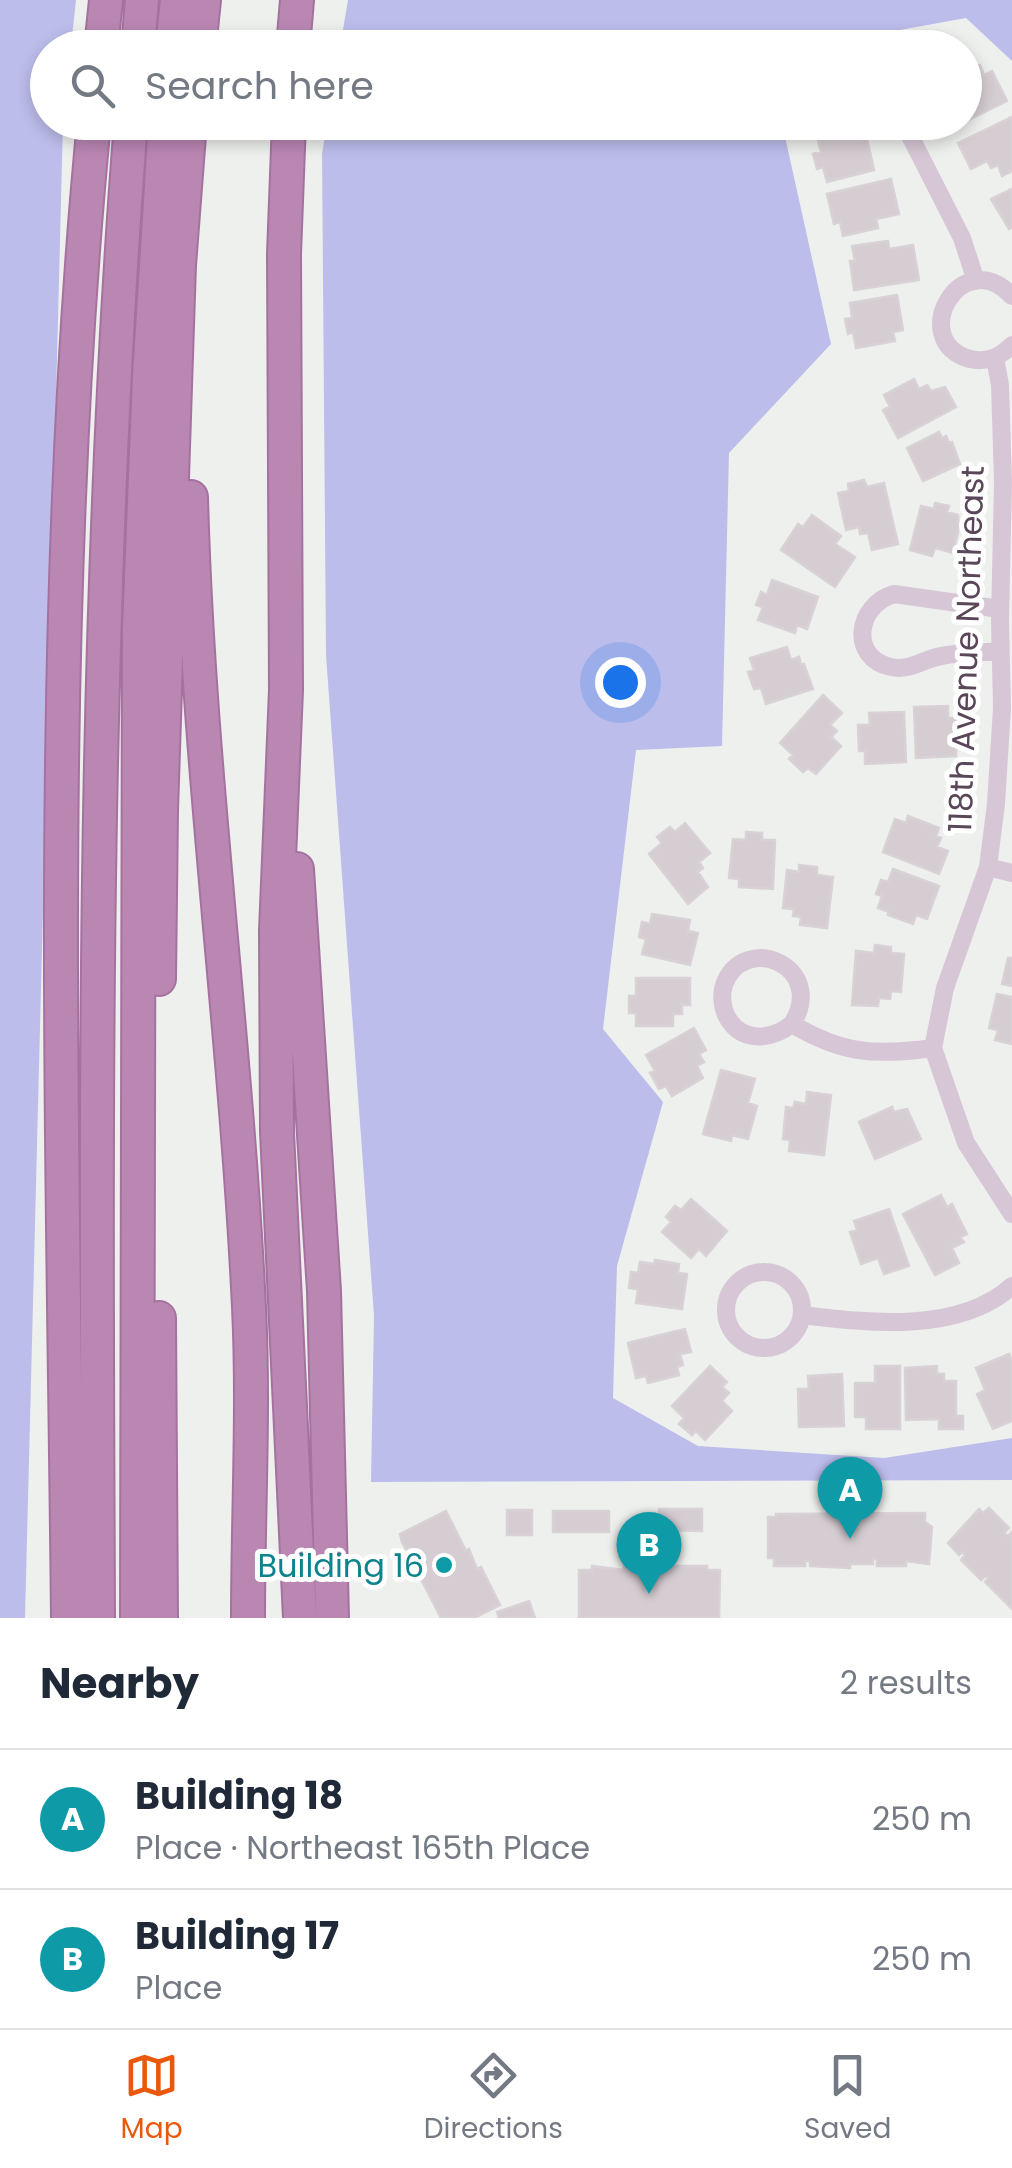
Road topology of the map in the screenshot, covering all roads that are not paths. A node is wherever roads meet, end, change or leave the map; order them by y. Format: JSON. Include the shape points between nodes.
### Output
{"nodes":[{"id":1,"x":106,"y":0,"type":"edge"},
{"id":2,"x":142,"y":0,"type":"edge"},
{"id":3,"x":177,"y":0,"type":"edge"},
{"id":4,"x":204,"y":0,"type":"edge"},
{"id":5,"x":297,"y":0,"type":"edge"},
{"id":6,"x":103,"y":30,"type":"edge"},
{"id":7,"x":140,"y":30,"type":"edge"},
{"id":8,"x":174,"y":30,"type":"edge"},
{"id":9,"x":201,"y":30,"type":"edge"},
{"id":10,"x":295,"y":30,"type":"edge"},
{"id":11,"x":93,"y":140,"type":"edge"},
{"id":12,"x":130,"y":140,"type":"edge"},
{"id":13,"x":164,"y":140,"type":"edge"},
{"id":14,"x":189,"y":140,"type":"edge"},
{"id":15,"x":288,"y":140,"type":"edge"},
{"id":16,"x":912,"y":140,"type":"edge"},
{"id":17,"x":179,"y":266,"type":"junction"},
{"id":18,"x":976,"y":281,"type":"junction"},
{"id":19,"x":1012,"y":296,"type":"edge"},
{"id":20,"x":1012,"y":345,"type":"edge"},
{"id":21,"x":994,"y":358,"type":"junction"},
{"id":22,"x":1000,"y":609,"type":"junction"},
{"id":23,"x":1000,"y":651,"type":"junction"},
{"id":24,"x":286,"y":690,"type":"junction"},
{"id":25,"x":988,"y":867,"type":"junction"},
{"id":26,"x":1012,"y":873,"type":"edge"},
{"id":27,"x":792,"y":1024,"type":"junction"},
{"id":28,"x":933,"y":1048,"type":"junction"},
{"id":29,"x":1012,"y":1214,"type":"edge"},
{"id":30,"x":1012,"y":1286,"type":"edge"},
{"id":31,"x":802,"y":1314,"type":"junction"},
{"id":32,"x":68,"y":1618,"type":"edge"},
{"id":33,"x":98,"y":1618,"type":"edge"},
{"id":34,"x":137,"y":1618,"type":"edge"},
{"id":35,"x":161,"y":1618,"type":"edge"},
{"id":36,"x":248,"y":1618,"type":"edge"},
{"id":37,"x":300,"y":1618,"type":"edge"},
{"id":38,"x":332,"y":1618,"type":"edge"}],
"edges":[{"from":1,"to":6,"type":"highway"},
{"from":2,"to":7,"type":"highway"},
{"from":3,"to":8,"type":"highway"},
{"from":4,"to":9,"type":"highway"},
{"from":5,"to":10,"type":"highway"},
{"from":11,"to":32,"type":"highway","via":[[73,404],[64,757]]},
{"from":12,"to":33,"type":"highway","via":[[109,444],[98,781]]},
{"from":13,"to":34,"type":"highway","via":[[139,628]]},
{"from":14,"to":17,"type":"highway"},
{"from":15,"to":24,"type":"highway"},
{"from":16,"to":18,"type":"street"},
{"from":17,"to":35,"type":"highway","via":[[161,811]]},
{"from":17,"to":36,"type":"highway","via":[[196,325],[190,465],[194,614],[249,1311]]},
{"from":18,"to":19,"type":"street"},
{"from":18,"to":21,"type":"street","via":[[949,296],[942,329],[961,356]]},
{"from":20,"to":21,"type":"street"},
{"from":21,"to":22,"type":"street","name":"118th Avenue Northeast","via":[[1004,482]]},
{"from":22,"to":23,"type":"street","name":"118th Avenue Northeast"},
{"from":22,"to":23,"type":"street","via":[[894,594],[869,609],[862,627],[866,648],[892,668]]},
{"from":23,"to":25,"type":"street","name":"118th Avenue Northeast"},
{"from":24,"to":37,"type":"highway","via":[[276,932],[277,1132]]},
{"from":24,"to":38,"type":"highway","via":[[324,1291]]},
{"from":25,"to":26,"type":"street"},
{"from":25,"to":28,"type":"street","name":"118th Avenue Northeast","via":[[945,988]]},
{"from":27,"to":27,"type":"street","via":[[802,1002],[788,968],[766,958],[732,971],[723,1006],[735,1028],[758,1038]]},
{"from":27,"to":28,"type":"street","via":[[856,1053]]},
{"from":28,"to":29,"type":"street","via":[[966,1143]]},
{"from":30,"to":31,"type":"street","via":[[958,1313],[903,1322]]},
{"from":31,"to":31,"type":"street","via":[[790,1282],[769,1272],[746,1276],[726,1304],[730,1328],[759,1348],[792,1336]]}]}
